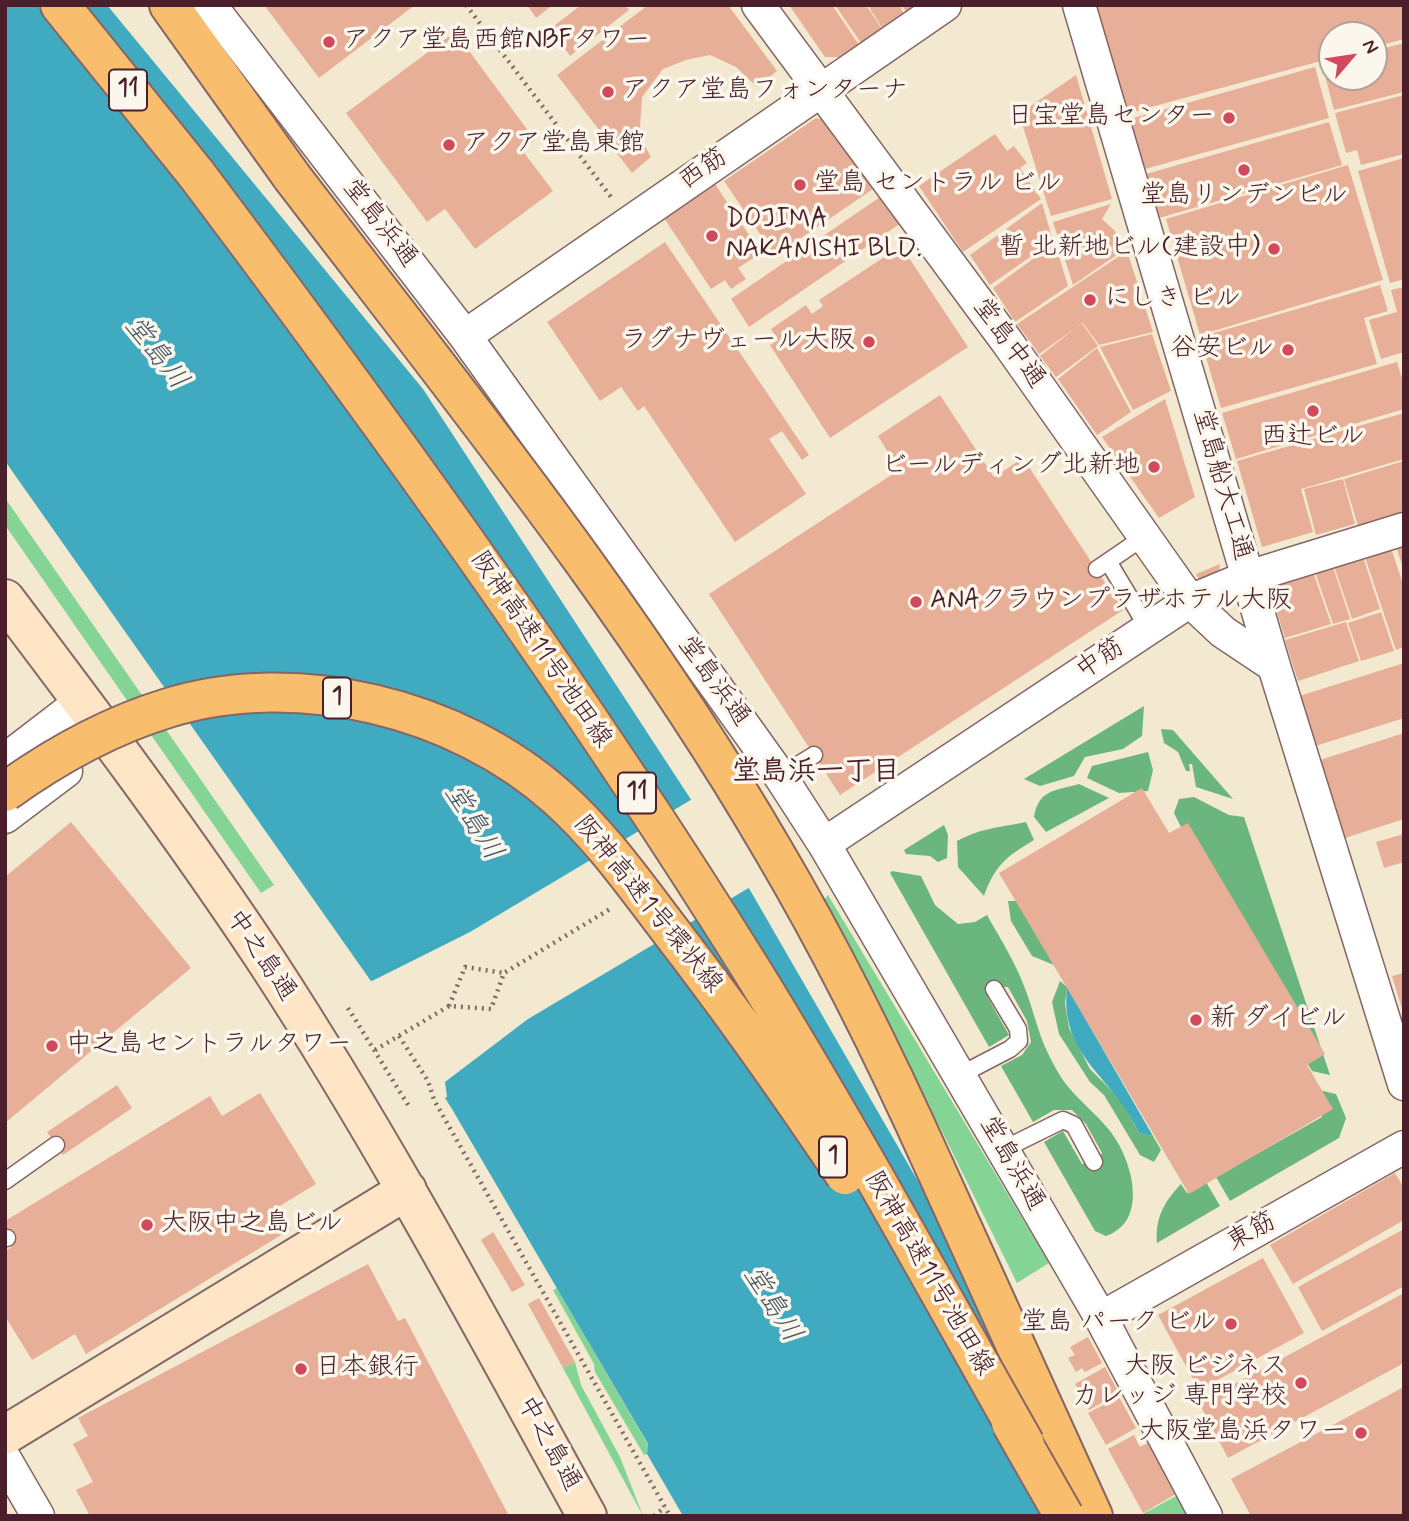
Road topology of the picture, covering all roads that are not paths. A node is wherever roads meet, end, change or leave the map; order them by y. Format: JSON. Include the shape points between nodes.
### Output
{"nodes":[{"id":1,"x":60,"y":5,"type":"edge"},
{"id":2,"x":758,"y":5,"type":"edge"},
{"id":3,"x":945,"y":5,"type":"edge"},
{"id":4,"x":1079,"y":5,"type":"edge"},
{"id":5,"x":186,"y":11,"type":"edge"},
{"id":6,"x":819,"y":90,"type":"junction"},
{"id":7,"x":465,"y":336,"type":"junction"},
{"id":8,"x":1404,"y":529,"type":"edge"},
{"id":9,"x":1144,"y":537,"type":"junction"},
{"id":10,"x":1248,"y":577,"type":"junction"},
{"id":11,"x":5,"y":599,"type":"edge"},
{"id":12,"x":1190,"y":601,"type":"junction"},
{"id":13,"x":1148,"y":628,"type":"junction"},
{"id":14,"x":1274,"y":666,"type":"junction"},
{"id":15,"x":82,"y":701,"type":"junction"},
{"id":16,"x":108,"y":738,"type":"junction"},
{"id":17,"x":814,"y":755,"type":"dead end"},
{"id":18,"x":5,"y":760,"type":"edge"},
{"id":19,"x":780,"y":776,"type":"junction"},
{"id":20,"x":5,"y":792,"type":"edge"},
{"id":21,"x":5,"y":817,"type":"edge"},
{"id":22,"x":824,"y":844,"type":"junction"},
{"id":23,"x":994,"y":989,"type":"dead end"},
{"id":24,"x":960,"y":1074,"type":"junction"},
{"id":25,"x":1404,"y":1084,"type":"edge"},
{"id":26,"x":56,"y":1145,"type":"dead end"},
{"id":27,"x":1404,"y":1147,"type":"edge"},
{"id":28,"x":1002,"y":1150,"type":"junction"},
{"id":29,"x":1094,"y":1162,"type":"dead end"},
{"id":30,"x":5,"y":1181,"type":"edge"},
{"id":31,"x":407,"y":1190,"type":"junction"},
{"id":32,"x":1101,"y":1318,"type":"junction"},
{"id":33,"x":5,"y":1435,"type":"edge"},
{"id":34,"x":1025,"y":1444,"type":"junction"},
{"id":35,"x":5,"y":1459,"type":"edge"},
{"id":36,"x":38,"y":1516,"type":"edge"},
{"id":37,"x":587,"y":1516,"type":"edge"},
{"id":38,"x":1064,"y":1516,"type":"edge"},
{"id":39,"x":1093,"y":1516,"type":"edge"},
{"id":40,"x":1206,"y":1516,"type":"edge"}],
"edges":[{"from":1,"to":34,"type":"highway","name":"阪神高速11号池田線","number":"11","bridge":true,"via":[[330,352],[582,710],[766,994]]},
{"from":2,"to":6,"type":"street","name":"堂島中通"},
{"from":3,"to":6,"type":"street","name":"西筋"},
{"from":4,"to":10,"type":"street","name":"堂島船大工通"},
{"from":5,"to":7,"type":"street","name":"堂島浜通"},
{"from":5,"to":39,"type":"highway","bridge":true,"via":[[292,177],[589,572],[772,847],[882,1050]]},
{"from":6,"to":7,"type":"street","name":"西筋"},
{"from":6,"to":9,"type":"street","name":"堂島中通","via":[[1008,343]]},
{"from":7,"to":19,"type":"street","name":"堂島浜通"},
{"from":8,"to":10,"type":"street","name":"中筋"},
{"from":9,"to":12,"type":"street","name":"堂島中通"},
{"from":9,"to":13,"type":"lane","via":[[1103,566]]},
{"from":10,"to":12,"type":"street","name":"中筋"},
{"from":10,"to":14,"type":"street","name":"堂島船大工通"},
{"from":11,"to":15,"type":"street","name":"中之島通"},
{"from":12,"to":13,"type":"street","name":"中筋"},
{"from":12,"to":14,"type":"street","name":"堂島中通","via":[[1223,632]]},
{"from":13,"to":22,"type":"street","name":"中筋"},
{"from":14,"to":25,"type":"street","name":"堂島船大工通"},
{"from":15,"to":16,"type":"street","name":"中之島通"},
{"from":15,"to":18,"type":"street"},
{"from":16,"to":21,"type":"street"},
{"from":16,"to":31,"type":"street","name":"中之島通","via":[[267,962]]},
{"from":17,"to":19,"type":"lane"},
{"from":19,"to":22,"type":"street","name":"堂島浜通"},
{"from":20,"to":34,"type":"highway","name":"阪神高速1号環状線","number":"1","bridge":true,"via":[[123,723],[170,707],[263,694],[315,695],[388,708],[461,733],[510,761],[596,835],[716,990]]},
{"from":22,"to":24,"type":"street","name":"堂島浜通"},
{"from":23,"to":24,"type":"lane","via":[[1018,1029],[1019,1041]]},
{"from":24,"to":28,"type":"street","name":"堂島浜通"},
{"from":26,"to":30,"type":"lane"},
{"from":27,"to":32,"type":"street","name":"東筋"},
{"from":28,"to":29,"type":"lane","via":[[1063,1121],[1074,1125]]},
{"from":28,"to":32,"type":"street","name":"堂島浜通"},
{"from":31,"to":33,"type":"street"},
{"from":31,"to":37,"type":"street","name":"中之島通"},
{"from":32,"to":40,"type":"street","name":"堂島浜通"},
{"from":34,"to":38,"type":"highway","name":"阪神高速1号環状線","number":"1","bridge":true},
{"from":35,"to":36,"type":"street"}]}
